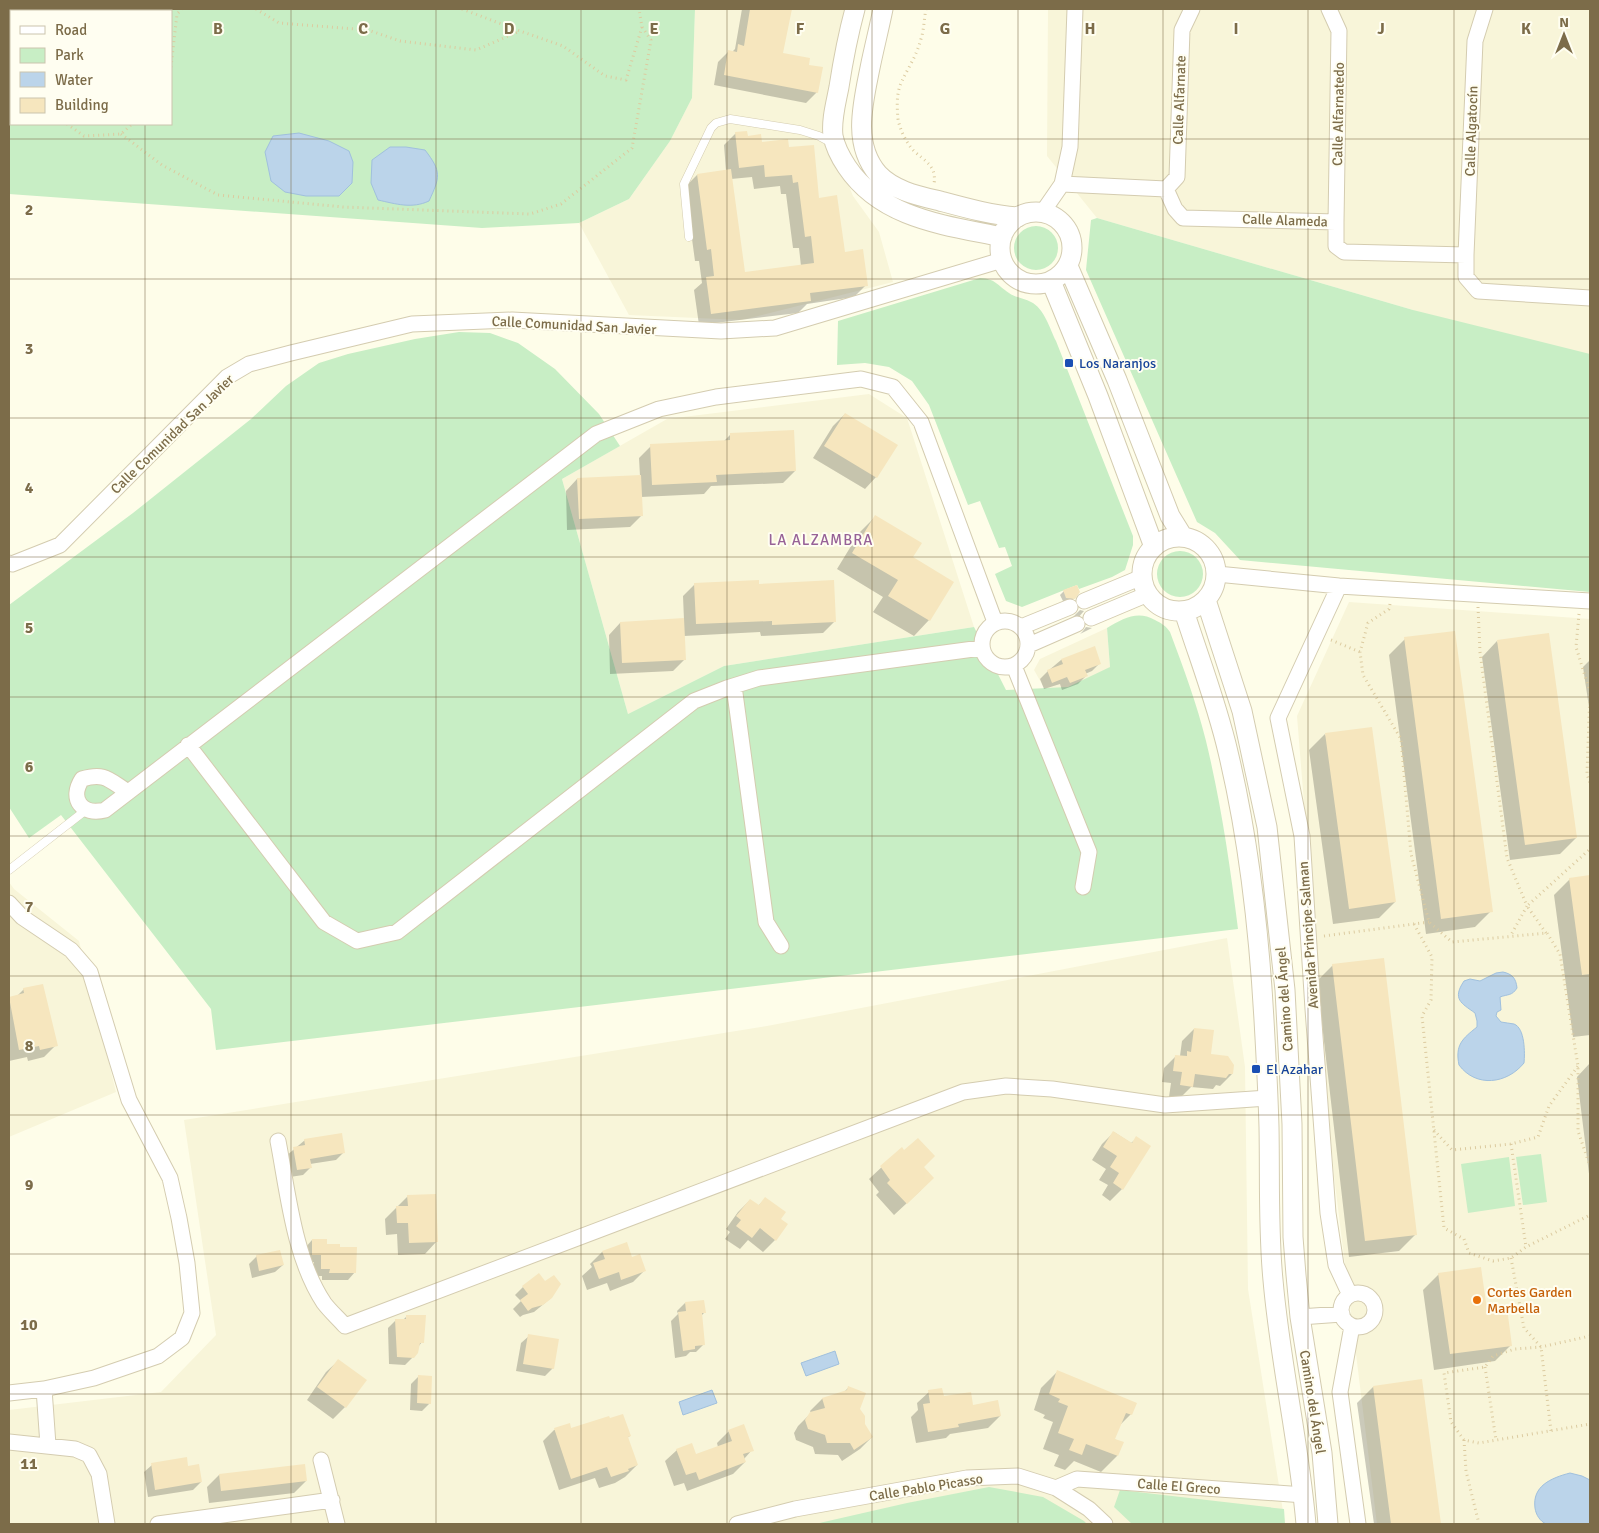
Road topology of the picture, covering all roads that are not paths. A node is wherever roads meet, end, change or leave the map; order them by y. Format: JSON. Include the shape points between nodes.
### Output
{"nodes":[{"id":1,"x":854,"y":9,"type":"edge"},
{"id":2,"x":883,"y":9,"type":"edge"},
{"id":3,"x":1075,"y":9,"type":"edge"},
{"id":4,"x":1192,"y":9,"type":"edge"},
{"id":5,"x":1330,"y":9,"type":"edge"},
{"id":6,"x":1485,"y":9,"type":"edge"},
{"id":7,"x":836,"y":146,"type":"junction"},
{"id":8,"x":1062,"y":184,"type":"junction"},
{"id":9,"x":1166,"y":189,"type":"junction"},
{"id":10,"x":1042,"y":213,"type":"junction"},
{"id":11,"x":1018,"y":217,"type":"junction"},
{"id":12,"x":1336,"y":222,"type":"junction"},
{"id":13,"x":1002,"y":236,"type":"junction"},
{"id":14,"x":689,"y":237,"type":"dead end"},
{"id":15,"x":1466,"y":255,"type":"junction"},
{"id":16,"x":1002,"y":260,"type":"junction"},
{"id":17,"x":1068,"y":266,"type":"junction"},
{"id":18,"x":1051,"y":281,"type":"junction"},
{"id":19,"x":1590,"y":298,"type":"edge"},
{"id":20,"x":1183,"y":537,"type":"junction"},
{"id":21,"x":1154,"y":546,"type":"junction"},
{"id":22,"x":9,"y":563,"type":"edge"},
{"id":23,"x":1217,"y":574,"type":"junction"},
{"id":24,"x":1145,"y":585,"type":"junction"},
{"id":25,"x":1339,"y":586,"type":"junction"},
{"id":26,"x":1206,"y":600,"type":"junction"},
{"id":27,"x":1585,"y":601,"type":"edge"},
{"id":28,"x":1184,"y":611,"type":"junction"},
{"id":29,"x":995,"y":622,"type":"junction"},
{"id":30,"x":1021,"y":627,"type":"junction"},
{"id":31,"x":1029,"y":645,"type":"junction"},
{"id":32,"x":981,"y":648,"type":"junction"},
{"id":33,"x":1014,"y":666,"type":"junction"},
{"id":34,"x":734,"y":686,"type":"junction"},
{"id":35,"x":188,"y":745,"type":"junction"},
{"id":36,"x":128,"y":792,"type":"junction"},
{"id":37,"x":86,"y":810,"type":"junction"},
{"id":38,"x":9,"y":870,"type":"edge"},
{"id":39,"x":1082,"y":887,"type":"dead end"},
{"id":40,"x":9,"y":903,"type":"edge"},
{"id":41,"x":781,"y":946,"type":"dead end"},
{"id":42,"x":1268,"y":1098,"type":"junction"},
{"id":43,"x":278,"y":1141,"type":"dead end"},
{"id":44,"x":1350,"y":1295,"type":"junction"},
{"id":45,"x":1342,"y":1314,"type":"junction"},
{"id":46,"x":1300,"y":1317,"type":"junction"},
{"id":47,"x":1352,"y":1326,"type":"junction"},
{"id":48,"x":44,"y":1389,"type":"junction"},
{"id":49,"x":9,"y":1394,"type":"edge"},
{"id":50,"x":9,"y":1442,"type":"edge"},
{"id":51,"x":48,"y":1445,"type":"junction"},
{"id":52,"x":321,"y":1460,"type":"dead end"},
{"id":53,"x":1056,"y":1488,"type":"junction"},
{"id":54,"x":1304,"y":1495,"type":"junction"},
{"id":55,"x":332,"y":1500,"type":"junction"},
{"id":56,"x":107,"y":1524,"type":"edge"},
{"id":57,"x":158,"y":1524,"type":"edge"},
{"id":58,"x":337,"y":1524,"type":"edge"},
{"id":59,"x":737,"y":1524,"type":"edge"},
{"id":60,"x":1105,"y":1524,"type":"edge"},
{"id":61,"x":1306,"y":1524,"type":"edge"},
{"id":62,"x":1328,"y":1524,"type":"edge"},
{"id":63,"x":1358,"y":1524,"type":"edge"}],
"edges":[{"from":1,"to":7,"type":"street","via":[[833,116]]},
{"from":2,"to":11,"type":"street","via":[[861,114],[861,132],[870,163],[888,182],[899,188],[996,215]]},
{"from":3,"to":8,"type":"street","via":[[1070,147]]},
{"from":4,"to":9,"type":"street","name":"Calle Alfarnate","via":[[1182,30],[1177,177]]},
{"from":5,"to":12,"type":"street","name":"Calle Alfarnatedo","via":[[1339,31]]},
{"from":6,"to":15,"type":"street","name":"Calle Algatocín","via":[[1474,41]]},
{"from":7,"to":13,"type":"street","via":[[855,178],[893,207],[914,217]]},
{"from":7,"to":14,"type":"lane","via":[[800,130],[730,119],[716,123],[684,184]]},
{"from":8,"to":9,"type":"street"},
{"from":8,"to":10,"type":"street"},
{"from":9,"to":12,"type":"street","name":"Calle Alameda","via":[[1174,209],[1183,218]]},
{"from":10,"to":11,"type":"street"},
{"from":10,"to":17,"type":"street","via":[[1053,217],[1069,233],[1072,256]]},
{"from":11,"to":13,"type":"street"},
{"from":12,"to":15,"type":"street","name":"Calle Alameda","via":[[1336,246],[1344,252]]},
{"from":13,"to":16,"type":"street"},
{"from":15,"to":19,"type":"street","via":[[1466,277],[1478,290]]},
{"from":16,"to":18,"type":"street","via":[[1010,273],[1022,282],[1036,285]]},
{"from":16,"to":22,"type":"street","name":"Calle Comunidad San Javier","via":[[775,328],[721,331],[512,320],[412,324],[249,364],[227,377],[60,545]]},
{"from":17,"to":18,"type":"street"},
{"from":17,"to":20,"type":"street","via":[[1170,516]]},
{"from":18,"to":21,"type":"street"},
{"from":20,"to":21,"type":"street"},
{"from":20,"to":23,"type":"street","via":[[1198,542],[1210,553]]},
{"from":21,"to":24,"type":"street","via":[[1145,560]]},
{"from":23,"to":25,"type":"street"},
{"from":23,"to":26,"type":"street","via":[[1214,588]]},
{"from":24,"to":28,"type":"street","via":[[1154,601],[1163,607]]},
{"from":24,"to":30,"type":"street","via":[[1077,604]]},
{"from":24,"to":31,"type":"street","via":[[1084,621]]},
{"from":25,"to":27,"type":"street"},
{"from":25,"to":44,"type":"street","name":"Avenida Principe Salman","via":[[1278,718],[1302,836],[1328,1213],[1336,1265]]},
{"from":26,"to":28,"type":"street"},
{"from":26,"to":46,"type":"street","name":"Camino del Ángel","via":[[1242,711],[1267,827],[1285,990],[1292,1124],[1293,1237]]},
{"from":28,"to":42,"type":"street","name":"Camino del Ángel","via":[[1219,717],[1245,836],[1264,1016]]},
{"from":29,"to":30,"type":"street","via":[[1004,620]]},
{"from":29,"to":32,"type":"street","via":[[984,633]]},
{"from":29,"to":35,"type":"street","via":[[920,422],[892,388],[861,379],[716,397],[659,409],[596,434]]},
{"from":30,"to":31,"type":"street"},
{"from":31,"to":33,"type":"street","via":[[1024,657]]},
{"from":32,"to":33,"type":"street","via":[[988,660],[1000,667]]},
{"from":32,"to":34,"type":"street","via":[[760,678]]},
{"from":33,"to":39,"type":"street","via":[[1089,852]]},
{"from":34,"to":35,"type":"street","via":[[694,701],[397,932],[357,941],[324,922]]},
{"from":34,"to":41,"type":"street","via":[[766,922]]},
{"from":35,"to":36,"type":"street"},
{"from":36,"to":37,"type":"street","via":[[105,810],[94,813]]},
{"from":36,"to":37,"type":"street","via":[[96,775],[82,779],[76,788],[78,802]]},
{"from":37,"to":38,"type":"lane"},
{"from":40,"to":48,"type":"street","via":[[22,917],[71,950],[90,972],[129,1100],[170,1178],[187,1263],[192,1312],[182,1338],[158,1356],[94,1378]]},
{"from":42,"to":43,"type":"street","via":[[1165,1105],[1006,1086],[963,1092],[345,1326],[325,1304],[310,1278],[296,1235]]},
{"from":42,"to":54,"type":"street","name":"Camino del Ángel","via":[[1272,1280]]},
{"from":44,"to":45,"type":"street","via":[[1343,1303]]},
{"from":44,"to":47,"type":"street","via":[[1366,1295],[1375,1308],[1374,1317],[1368,1323],[1361,1327]]},
{"from":45,"to":46,"type":"street"},
{"from":45,"to":47,"type":"street"},
{"from":46,"to":62,"type":"street","name":"Camino del Ángel","via":[[1322,1453]]},
{"from":47,"to":63,"type":"street","via":[[1340,1392]]},
{"from":48,"to":49,"type":"street"},
{"from":48,"to":51,"type":"street"},
{"from":50,"to":51,"type":"street"},
{"from":51,"to":56,"type":"street","via":[[75,1448],[89,1455],[99,1474]]},
{"from":52,"to":55,"type":"street"},
{"from":53,"to":54,"type":"street","name":"Calle El Greco","via":[[1077,1479]]},
{"from":53,"to":59,"type":"street","name":"Calle Pablo Picasso","via":[[1018,1476],[967,1478],[795,1508]]},
{"from":53,"to":60,"type":"street","name":"Calle Pablo Picasso","via":[[1089,1508]]},
{"from":54,"to":61,"type":"street","name":"Camino del Ángel"},
{"from":55,"to":57,"type":"street"},
{"from":55,"to":58,"type":"street"}]}
